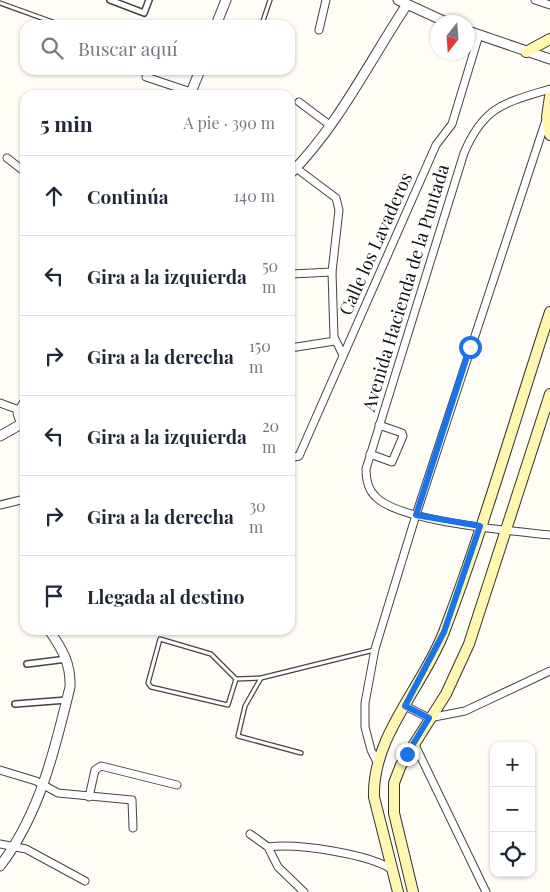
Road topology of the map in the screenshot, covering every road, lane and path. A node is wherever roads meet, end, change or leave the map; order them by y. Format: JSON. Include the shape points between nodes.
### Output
{"nodes":[{"id":1,"x":110,"y":0,"type":"edge"},
{"id":2,"x":149,"y":0,"type":"edge"},
{"id":3,"x":226,"y":0,"type":"edge"},
{"id":4,"x":270,"y":0,"type":"edge"},
{"id":5,"x":326,"y":0,"type":"edge"},
{"id":6,"x":398,"y":0,"type":"edge"},
{"id":7,"x":535,"y":0,"type":"edge"},
{"id":8,"x":0,"y":3,"type":"edge"},
{"id":9,"x":550,"y":5,"type":"edge"},
{"id":10,"x":406,"y":6,"type":"junction"},
{"id":11,"x":430,"y":16,"type":"edge"},
{"id":12,"x":47,"y":20,"type":"edge"},
{"id":13,"x":218,"y":20,"type":"edge"},
{"id":14,"x":263,"y":20,"type":"edge"},
{"id":15,"x":319,"y":30,"type":"dead end"},
{"id":16,"x":475,"y":34,"type":"edge"},
{"id":17,"x":479,"y":35,"type":"junction"},
{"id":18,"x":550,"y":39,"type":"edge"},
{"id":19,"x":526,"y":52,"type":"junction"},
{"id":20,"x":550,"y":59,"type":"edge"},
{"id":21,"x":198,"y":75,"type":"edge"},
{"id":22,"x":146,"y":77,"type":"dead end"},
{"id":23,"x":550,"y":89,"type":"edge"},
{"id":24,"x":183,"y":90,"type":"edge"},
{"id":25,"x":192,"y":90,"type":"edge"},
{"id":26,"x":550,"y":96,"type":"edge"},
{"id":27,"x":299,"y":102,"type":"dead end"},
{"id":28,"x":547,"y":117,"type":"junction"},
{"id":29,"x":331,"y":126,"type":"junction"},
{"id":30,"x":550,"y":135,"type":"edge"},
{"id":31,"x":7,"y":158,"type":"dead end"},
{"id":32,"x":20,"y":168,"type":"edge"},
{"id":33,"x":295,"y":169,"type":"edge"},
{"id":34,"x":295,"y":172,"type":"edge"},
{"id":35,"x":332,"y":272,"type":"junction"},
{"id":36,"x":295,"y":274,"type":"edge"},
{"id":37,"x":550,"y":312,"type":"edge"},
{"id":38,"x":335,"y":341,"type":"junction"},
{"id":39,"x":295,"y":347,"type":"edge"},
{"id":40,"x":343,"y":355,"type":"junction"},
{"id":41,"x":550,"y":394,"type":"edge"},
{"id":42,"x":0,"y":403,"type":"edge"},
{"id":43,"x":20,"y":414,"type":"edge"},
{"id":44,"x":20,"y":418,"type":"edge"},
{"id":45,"x":379,"y":426,"type":"junction"},
{"id":46,"x":0,"y":436,"type":"edge"},
{"id":47,"x":370,"y":454,"type":"junction"},
{"id":48,"x":295,"y":457,"type":"edge"},
{"id":49,"x":20,"y":500,"type":"edge"},
{"id":50,"x":0,"y":505,"type":"edge"},
{"id":51,"x":416,"y":515,"type":"junction"},
{"id":52,"x":480,"y":526,"type":"junction"},
{"id":53,"x":506,"y":530,"type":"junction"},
{"id":54,"x":550,"y":535,"type":"edge"},
{"id":55,"x":53,"y":635,"type":"edge"},
{"id":56,"x":375,"y":649,"type":"junction"},
{"id":57,"x":67,"y":658,"type":"junction"},
{"id":58,"x":27,"y":664,"type":"dead end"},
{"id":59,"x":550,"y":671,"type":"edge"},
{"id":60,"x":261,"y":678,"type":"junction"},
{"id":61,"x":236,"y":679,"type":"junction"},
{"id":62,"x":67,"y":700,"type":"junction"},
{"id":63,"x":15,"y":704,"type":"dead end"},
{"id":64,"x":405,"y":706,"type":"junction"},
{"id":65,"x":429,"y":718,"type":"junction"},
{"id":66,"x":414,"y":743,"type":"junction"},
{"id":67,"x":301,"y":753,"type":"dead end"},
{"id":68,"x":378,"y":764,"type":"junction"},
{"id":69,"x":0,"y":770,"type":"edge"},
{"id":70,"x":44,"y":784,"type":"junction"},
{"id":71,"x":177,"y":785,"type":"dead end"},
{"id":72,"x":89,"y":797,"type":"junction"},
{"id":73,"x":133,"y":828,"type":"dead end"},
{"id":74,"x":250,"y":834,"type":"dead end"},
{"id":75,"x":0,"y":844,"type":"edge"},
{"id":76,"x":15,"y":847,"type":"junction"},
{"id":77,"x":268,"y":847,"type":"junction"},
{"id":78,"x":0,"y":866,"type":"edge"},
{"id":79,"x":393,"y":870,"type":"junction"},
{"id":80,"x":85,"y":881,"type":"dead end"},
{"id":81,"x":304,"y":892,"type":"edge"},
{"id":82,"x":398,"y":892,"type":"edge"},
{"id":83,"x":413,"y":892,"type":"edge"},
{"id":84,"x":486,"y":892,"type":"edge"}],
"edges":[{"from":1,"to":2,"type":"street","via":[[144,13]]},
{"from":3,"to":13,"type":"street"},
{"from":4,"to":14,"type":"lane"},
{"from":5,"to":15,"type":"street"},
{"from":6,"to":10,"type":"street"},
{"from":7,"to":9,"type":"street"},
{"from":8,"to":12,"type":"lane"},
{"from":10,"to":11,"type":"street"},
{"from":10,"to":29,"type":"street"},
{"from":16,"to":17,"type":"street"},
{"from":17,"to":19,"type":"street"},
{"from":17,"to":40,"type":"street","name":"Calle los Lavaderos","via":[[452,124],[436,145]]},
{"from":18,"to":19,"type":"main road"},
{"from":19,"to":20,"type":"street"},
{"from":21,"to":25,"type":"street"},
{"from":22,"to":24,"type":"street"},
{"from":23,"to":45,"type":"street","name":"Avenida Hacienda de la Puntada","via":[[503,105],[488,114],[474,132],[464,153]]},
{"from":26,"to":28,"type":"main road"},
{"from":27,"to":29,"type":"street"},
{"from":28,"to":30,"type":"main road"},
{"from":28,"to":51,"type":"street"},
{"from":29,"to":33,"type":"street"},
{"from":31,"to":32,"type":"street"},
{"from":34,"to":35,"type":"street","via":[[336,198],[339,210]]},
{"from":35,"to":36,"type":"street"},
{"from":35,"to":38,"type":"street"},
{"from":37,"to":52,"type":"main road"},
{"from":38,"to":39,"type":"street"},
{"from":38,"to":40,"type":"street"},
{"from":40,"to":48,"type":"street","name":"Calle los Lavaderos","via":[[299,456]]},
{"from":41,"to":53,"type":"main road"},
{"from":42,"to":43,"type":"street"},
{"from":44,"to":46,"type":"street","via":[[13,428]]},
{"from":45,"to":47,"type":"street","name":"Avenida Hacienda de la Puntada"},
{"from":45,"to":47,"type":"street","via":[[403,436],[392,462]]},
{"from":47,"to":51,"type":"street","name":"Avenida Hacienda de la Puntada","via":[[366,477],[375,496],[390,507]]},
{"from":49,"to":50,"type":"street"},
{"from":51,"to":52,"type":"street","name":"Avenida Hacienda de la Puntada"},
{"from":51,"to":56,"type":"street"},
{"from":52,"to":53,"type":"street","name":"Avenida Hacienda de la Puntada"},
{"from":52,"to":64,"type":"main road","via":[[444,632]]},
{"from":53,"to":54,"type":"street","name":"Avenida Hacienda de la Puntada"},
{"from":53,"to":65,"type":"main road","via":[[469,644],[446,694]]},
{"from":55,"to":57,"type":"street"},
{"from":56,"to":60,"type":"lane"},
{"from":56,"to":68,"type":"street","via":[[365,703],[365,727]]},
{"from":57,"to":58,"type":"street"},
{"from":57,"to":62,"type":"street","via":[[70,674]]},
{"from":59,"to":65,"type":"street","via":[[465,710]]},
{"from":60,"to":61,"type":"lane"},
{"from":60,"to":67,"type":"lane","via":[[245,706],[238,736]]},
{"from":61,"to":61,"type":"lane","via":[[211,654],[160,639],[149,686],[228,705]]},
{"from":62,"to":63,"type":"street"},
{"from":62,"to":70,"type":"street"},
{"from":64,"to":65,"type":"street"},
{"from":64,"to":68,"type":"main road"},
{"from":65,"to":66,"type":"main road"},
{"from":66,"to":83,"type":"main road","via":[[400,765],[393,800]]},
{"from":66,"to":84,"type":"street"},
{"from":68,"to":79,"type":"main road","via":[[374,798]]},
{"from":69,"to":70,"type":"street"},
{"from":70,"to":72,"type":"street","via":[[58,793]]},
{"from":70,"to":76,"type":"street"},
{"from":71,"to":72,"type":"street","via":[[101,766],[95,770]]},
{"from":72,"to":73,"type":"street","via":[[132,800]]},
{"from":74,"to":77,"type":"street"},
{"from":75,"to":76,"type":"street"},
{"from":76,"to":78,"type":"street"},
{"from":76,"to":80,"type":"street","via":[[26,849]]},
{"from":77,"to":79,"type":"street","via":[[296,846],[381,862]]},
{"from":77,"to":81,"type":"street","via":[[284,874]]},
{"from":79,"to":82,"type":"main road"}]}
